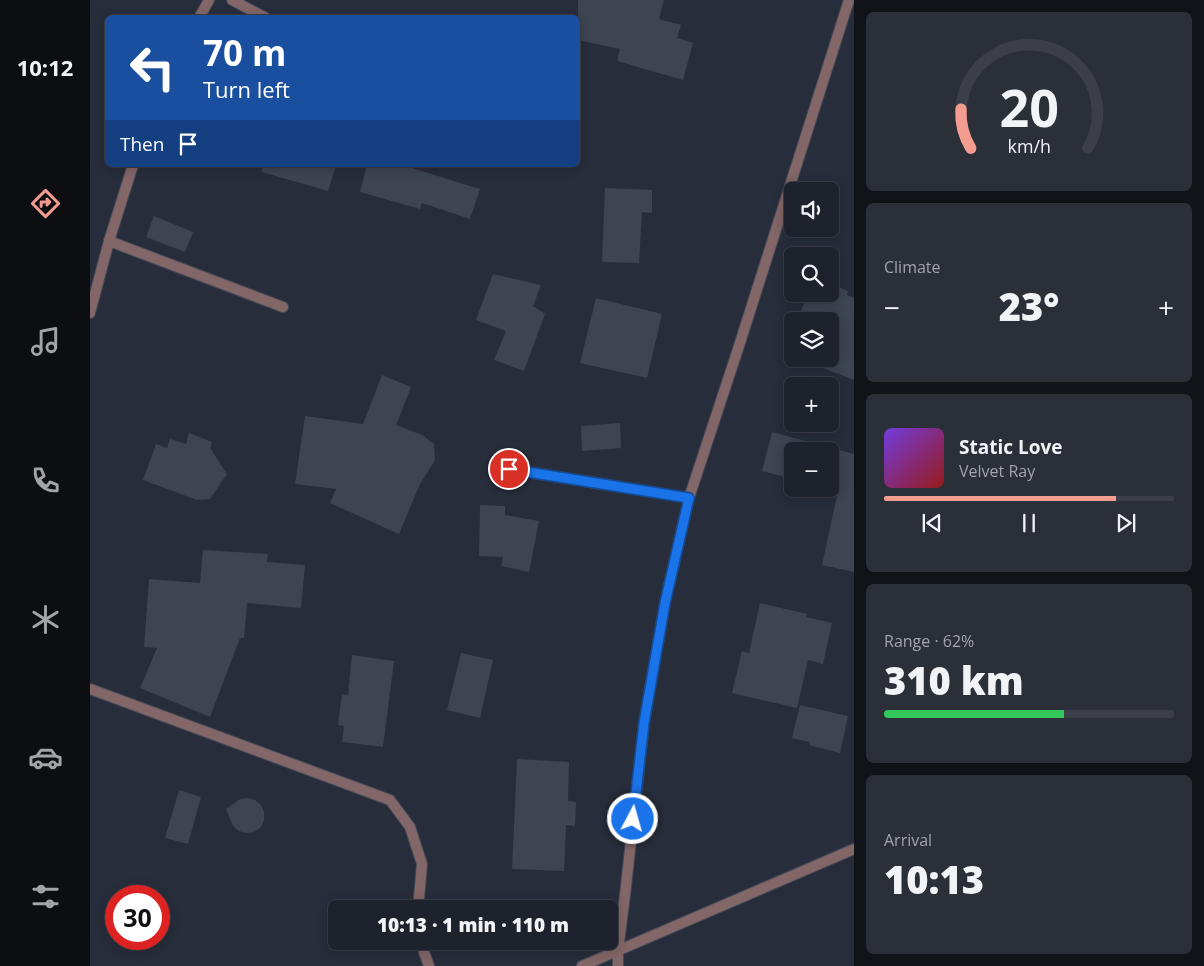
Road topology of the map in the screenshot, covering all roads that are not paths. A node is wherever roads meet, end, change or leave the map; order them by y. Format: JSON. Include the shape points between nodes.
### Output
{"nodes":[{"id":1,"x":209,"y":0,"type":"edge"},
{"id":2,"x":232,"y":0,"type":"edge"},
{"id":3,"x":849,"y":0,"type":"edge"},
{"id":4,"x":202,"y":15,"type":"edge"},
{"id":5,"x":260,"y":15,"type":"edge"},
{"id":6,"x":132,"y":167,"type":"edge"},
{"id":7,"x":109,"y":241,"type":"junction"},
{"id":8,"x":283,"y":307,"type":"dead end"},
{"id":9,"x":90,"y":313,"type":"edge"},
{"id":10,"x":509,"y":469,"type":"dead end"},
{"id":11,"x":689,"y":498,"type":"junction"},
{"id":12,"x":90,"y":689,"type":"edge"},
{"id":13,"x":854,"y":849,"type":"edge"},
{"id":14,"x":419,"y":900,"type":"edge"},
{"id":15,"x":424,"y":950,"type":"edge"},
{"id":16,"x":618,"y":950,"type":"junction"},
{"id":17,"x":429,"y":966,"type":"edge"},
{"id":18,"x":582,"y":966,"type":"edge"},
{"id":19,"x":618,"y":966,"type":"edge"}],
"edges":[{"from":1,"to":4,"type":"street"},
{"from":2,"to":5,"type":"street"},
{"from":3,"to":11,"type":"street"},
{"from":6,"to":7,"type":"street"},
{"from":7,"to":8,"type":"street"},
{"from":7,"to":9,"type":"street"},
{"from":10,"to":11,"type":"street"},
{"from":11,"to":16,"type":"street","via":[[665,603],[644,723]]},
{"from":12,"to":14,"type":"street","via":[[390,800],[410,827],[422,864]]},
{"from":13,"to":16,"type":"street"},
{"from":15,"to":17,"type":"street"},
{"from":16,"to":18,"type":"street"},
{"from":16,"to":19,"type":"street"}]}
